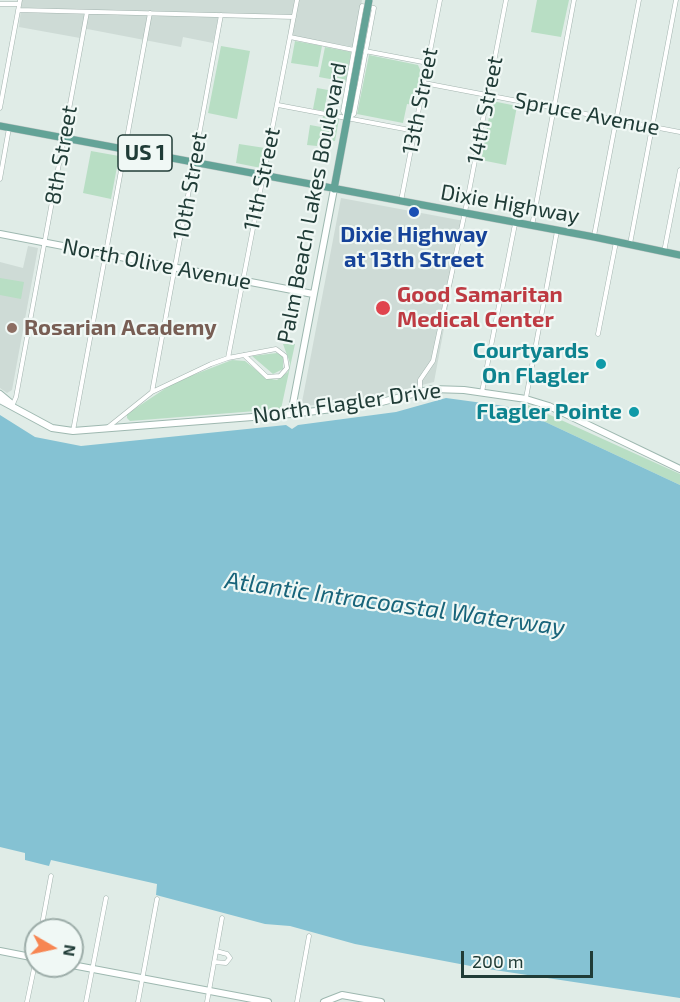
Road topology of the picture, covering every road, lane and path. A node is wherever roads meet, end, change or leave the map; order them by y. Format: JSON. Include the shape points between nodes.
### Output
{"nodes":[{"id":1,"x":297,"y":0,"type":"edge"},
{"id":2,"x":369,"y":0,"type":"edge"},
{"id":3,"x":440,"y":0,"type":"edge"},
{"id":4,"x":506,"y":0,"type":"edge"},
{"id":5,"x":574,"y":0,"type":"edge"},
{"id":6,"x":639,"y":0,"type":"edge"},
{"id":7,"x":676,"y":0,"type":"edge"},
{"id":8,"x":20,"y":2,"type":"edge"},
{"id":9,"x":0,"y":4,"type":"edge"},
{"id":10,"x":18,"y":10,"type":"junction"},
{"id":11,"x":87,"y":12,"type":"junction"},
{"id":12,"x":150,"y":13,"type":"junction"},
{"id":13,"x":221,"y":15,"type":"junction"},
{"id":14,"x":294,"y":17,"type":"junction"},
{"id":15,"x":290,"y":37,"type":"junction"},
{"id":16,"x":354,"y":50,"type":"junction"},
{"id":17,"x":366,"y":52,"type":"junction"},
{"id":18,"x":428,"y":63,"type":"junction"},
{"id":19,"x":424,"y":83,"type":"junction"},
{"id":20,"x":488,"y":95,"type":"junction"},
{"id":21,"x":278,"y":105,"type":"junction"},
{"id":22,"x":0,"y":108,"type":"edge"},
{"id":23,"x":553,"y":108,"type":"junction"},
{"id":24,"x":347,"y":118,"type":"junction"},
{"id":25,"x":616,"y":120,"type":"junction"},
{"id":26,"x":0,"y":126,"type":"edge"},
{"id":27,"x":652,"y":126,"type":"junction"},
{"id":28,"x":9,"y":128,"type":"junction"},
{"id":29,"x":415,"y":131,"type":"junction"},
{"id":30,"x":680,"y":132,"type":"edge"},
{"id":31,"x":64,"y":138,"type":"junction"},
{"id":32,"x":125,"y":150,"type":"junction"},
{"id":33,"x":194,"y":162,"type":"junction"},
{"id":34,"x":680,"y":170,"type":"edge"},
{"id":35,"x":263,"y":176,"type":"junction"},
{"id":36,"x":0,"y":179,"type":"edge"},
{"id":37,"x":334,"y":189,"type":"junction"},
{"id":38,"x":401,"y":202,"type":"junction"},
{"id":39,"x":463,"y":214,"type":"junction"},
{"id":40,"x":515,"y":224,"type":"junction"},
{"id":41,"x":532,"y":227,"type":"junction"},
{"id":42,"x":557,"y":231,"type":"junction"},
{"id":43,"x":0,"y":234,"type":"edge"},
{"id":44,"x":594,"y":237,"type":"junction"},
{"id":45,"x":616,"y":242,"type":"junction"},
{"id":46,"x":45,"y":243,"type":"junction"},
{"id":47,"x":630,"y":245,"type":"junction"},
{"id":48,"x":664,"y":252,"type":"junction"},
{"id":49,"x":105,"y":254,"type":"junction"},
{"id":50,"x":680,"y":255,"type":"edge"},
{"id":51,"x":175,"y":268,"type":"junction"},
{"id":52,"x":242,"y":281,"type":"junction"},
{"id":53,"x":313,"y":294,"type":"junction"},
{"id":54,"x":598,"y":334,"type":"dead end"},
{"id":55,"x":244,"y":355,"type":"junction"},
{"id":56,"x":228,"y":358,"type":"junction"},
{"id":57,"x":420,"y":391,"type":"junction"},
{"id":58,"x":152,"y":392,"type":"junction"},
{"id":59,"x":482,"y":393,"type":"junction"},
{"id":60,"x":0,"y":394,"type":"edge"},
{"id":61,"x":526,"y":399,"type":"junction"},
{"id":62,"x":0,"y":400,"type":"edge"},
{"id":63,"x":12,"y":405,"type":"junction"},
{"id":64,"x":291,"y":414,"type":"junction"},
{"id":65,"x":107,"y":429,"type":"junction"},
{"id":66,"x":73,"y":431,"type":"junction"},
{"id":67,"x":680,"y":469,"type":"edge"},
{"id":68,"x":51,"y":876,"type":"dead end"},
{"id":69,"x":106,"y":898,"type":"dead end"},
{"id":70,"x":157,"y":899,"type":"dead end"},
{"id":71,"x":43,"y":918,"type":"edge"},
{"id":72,"x":222,"y":918,"type":"dead end"},
{"id":73,"x":309,"y":936,"type":"dead end"},
{"id":74,"x":0,"y":951,"type":"edge"},
{"id":75,"x":216,"y":951,"type":"junction"},
{"id":76,"x":24,"y":956,"type":"edge"},
{"id":77,"x":214,"y":962,"type":"junction"},
{"id":78,"x":84,"y":967,"type":"edge"},
{"id":79,"x":93,"y":969,"type":"junction"},
{"id":80,"x":32,"y":978,"type":"edge"},
{"id":81,"x":142,"y":978,"type":"junction"},
{"id":82,"x":209,"y":991,"type":"junction"},
{"id":83,"x":362,"y":1000,"type":"edge"},
{"id":84,"x":27,"y":1002,"type":"edge"},
{"id":85,"x":86,"y":1002,"type":"edge"},
{"id":86,"x":138,"y":1002,"type":"edge"},
{"id":87,"x":207,"y":1002,"type":"edge"},
{"id":88,"x":268,"y":1002,"type":"edge"},
{"id":89,"x":297,"y":1002,"type":"edge"},
{"id":90,"x":324,"y":1002,"type":"edge"},
{"id":91,"x":381,"y":1002,"type":"edge"}],
"edges":[{"from":1,"to":14,"type":"street","name":"11th Street"},
{"from":2,"to":24,"type":"main road","name":"Palm Beach Lakes Boulevard","bridge":true},
{"from":3,"to":18,"type":"street","name":"13th Street"},
{"from":4,"to":20,"type":"street","name":"14th Street"},
{"from":5,"to":23,"type":"street"},
{"from":6,"to":25,"type":"street"},
{"from":7,"to":27,"type":"street"},
{"from":8,"to":9,"type":"street"},
{"from":8,"to":10,"type":"street"},
{"from":10,"to":11,"type":"street"},
{"from":10,"to":22,"type":"street"},
{"from":11,"to":12,"type":"street"},
{"from":11,"to":31,"type":"street","name":"8th Street"},
{"from":12,"to":13,"type":"street"},
{"from":12,"to":32,"type":"street"},
{"from":13,"to":14,"type":"street"},
{"from":13,"to":33,"type":"street","name":"10th Street"},
{"from":14,"to":15,"type":"street","name":"11th Street"},
{"from":15,"to":16,"type":"street"},
{"from":15,"to":21,"type":"street","name":"11th Street"},
{"from":16,"to":17,"type":"street"},
{"from":16,"to":17,"type":"street","via":[[362,6],[374,8]]},
{"from":16,"to":24,"type":"street","via":[[343,111]]},
{"from":17,"to":18,"type":"street"},
{"from":17,"to":24,"type":"street","via":[[354,114]]},
{"from":18,"to":19,"type":"street","name":"13th Street"},
{"from":19,"to":20,"type":"street","name":"Spruce Avenue"},
{"from":19,"to":29,"type":"street","name":"13th Street"},
{"from":20,"to":23,"type":"street","name":"Spruce Avenue"},
{"from":20,"to":39,"type":"street","name":"14th Street"},
{"from":21,"to":24,"type":"street"},
{"from":21,"to":35,"type":"street","name":"11th Street"},
{"from":23,"to":25,"type":"street","name":"Spruce Avenue"},
{"from":23,"to":41,"type":"street"},
{"from":24,"to":29,"type":"street"},
{"from":24,"to":37,"type":"main road","name":"Palm Beach Lakes Boulevard"},
{"from":25,"to":27,"type":"street","name":"Spruce Avenue"},
{"from":25,"to":44,"type":"street"},
{"from":26,"to":28,"type":"main road","number":"US 1"},
{"from":27,"to":30,"type":"street","name":"Spruce Avenue"},
{"from":27,"to":47,"type":"street"},
{"from":28,"to":31,"type":"main road","number":"US 1"},
{"from":28,"to":36,"type":"street"},
{"from":29,"to":38,"type":"street","name":"13th Street"},
{"from":31,"to":32,"type":"main road","number":"US 1"},
{"from":31,"to":46,"type":"street","name":"8th Street"},
{"from":32,"to":33,"type":"main road","number":"US 1"},
{"from":32,"to":49,"type":"street"},
{"from":33,"to":35,"type":"main road","number":"US 1"},
{"from":33,"to":51,"type":"street","name":"10th Street"},
{"from":34,"to":48,"type":"street"},
{"from":35,"to":37,"type":"main road","number":"US 1"},
{"from":35,"to":52,"type":"street","name":"11th Street"},
{"from":37,"to":38,"type":"main road","name":"Dixie Highway","number":"US 1"},
{"from":37,"to":53,"type":"street","name":"Palm Beach Lakes Boulevard"},
{"from":38,"to":39,"type":"main road","name":"Dixie Highway","number":"US 1"},
{"from":39,"to":40,"type":"main road","name":"Dixie Highway","number":"US 1"},
{"from":39,"to":57,"type":"street","name":"14th Street","via":[[433,361],[420,380]]},
{"from":40,"to":41,"type":"main road","name":"Dixie Highway","number":"US 1"},
{"from":40,"to":59,"type":"street"},
{"from":41,"to":42,"type":"main road","name":"Dixie Highway","number":"US 1"},
{"from":42,"to":44,"type":"main road","name":"Dixie Highway","number":"US 1"},
{"from":42,"to":61,"type":"street"},
{"from":43,"to":46,"type":"street","name":"North Olive Avenue"},
{"from":44,"to":45,"type":"main road","name":"Dixie Highway","number":"US 1"},
{"from":45,"to":47,"type":"main road","name":"Dixie Highway","number":"US 1"},
{"from":45,"to":54,"type":"street"},
{"from":46,"to":49,"type":"street","name":"North Olive Avenue"},
{"from":46,"to":63,"type":"street","name":"8th Street"},
{"from":47,"to":48,"type":"main road","name":"Dixie Highway","number":"US 1"},
{"from":48,"to":50,"type":"main road","name":"Dixie Highway","number":"US 1"},
{"from":49,"to":51,"type":"street","name":"North Olive Avenue"},
{"from":49,"to":66,"type":"street"},
{"from":51,"to":52,"type":"street","name":"North Olive Avenue"},
{"from":51,"to":58,"type":"street","name":"10th Street"},
{"from":52,"to":53,"type":"street","name":"North Olive Avenue"},
{"from":52,"to":56,"type":"street","name":"11th Street"},
{"from":53,"to":64,"type":"street","name":"Palm Beach Lakes Boulevard"},
{"from":55,"to":55,"type":"street","name":"North Flagler Drive","via":[[267,377],[280,376],[287,368],[285,356],[276,349]]},
{"from":55,"to":56,"type":"street","name":"North Flagler Drive"},
{"from":56,"to":58,"type":"street","name":"North Flagler Drive"},
{"from":57,"to":59,"type":"street","name":"North Flagler Drive"},
{"from":57,"to":64,"type":"street","name":"North Flagler Drive","via":[[374,404]]},
{"from":58,"to":65,"type":"street","name":"North Flagler Drive"},
{"from":59,"to":61,"type":"street","name":"North Flagler Drive"},
{"from":60,"to":63,"type":"street","name":"North Flagler Drive"},
{"from":61,"to":67,"type":"street","name":"North Flagler Drive","via":[[549,406]]},
{"from":62,"to":63,"type":"street","name":"North Flagler Drive"},
{"from":63,"to":66,"type":"street","name":"North Flagler Drive","via":[[41,423]]},
{"from":64,"to":65,"type":"street","name":"North Flagler Drive"},
{"from":65,"to":66,"type":"street","name":"North Flagler Drive"},
{"from":68,"to":71,"type":"street"},
{"from":69,"to":79,"type":"street"},
{"from":70,"to":81,"type":"street"},
{"from":72,"to":75,"type":"street"},
{"from":73,"to":89,"type":"street"},
{"from":74,"to":76,"type":"street"},
{"from":75,"to":77,"type":"street"},
{"from":75,"to":77,"type":"street","via":[[230,958],[225,964]]},
{"from":77,"to":82,"type":"street"},
{"from":78,"to":79,"type":"street"},
{"from":79,"to":81,"type":"street"},
{"from":79,"to":85,"type":"street"},
{"from":80,"to":84,"type":"street"},
{"from":81,"to":82,"type":"street"},
{"from":81,"to":86,"type":"street"},
{"from":82,"to":87,"type":"street"},
{"from":82,"to":88,"type":"street"},
{"from":83,"to":90,"type":"street","via":[[340,995]]},
{"from":83,"to":91,"type":"street"}]}
